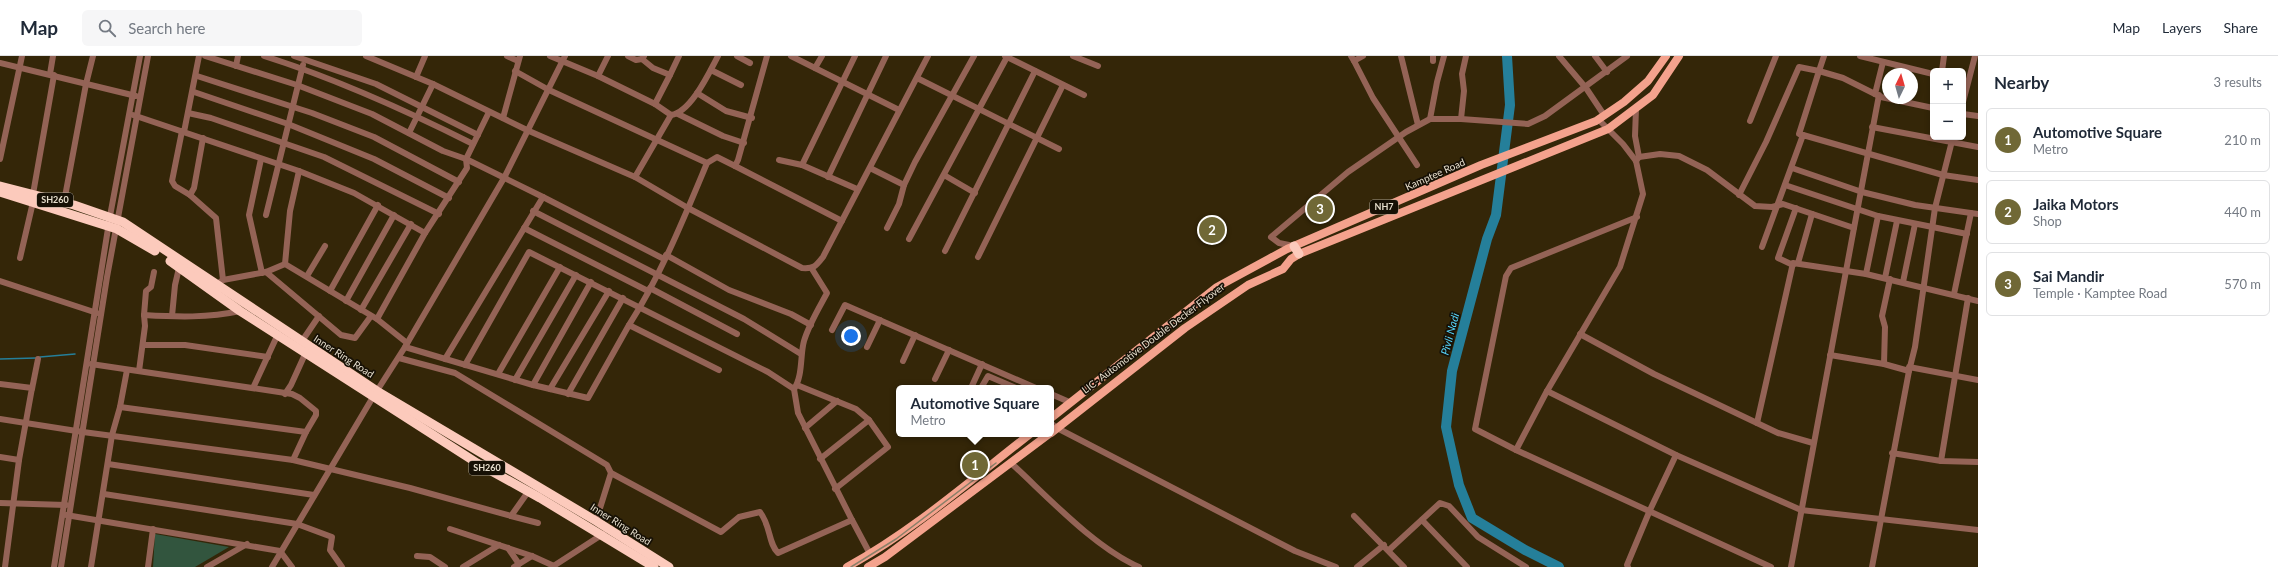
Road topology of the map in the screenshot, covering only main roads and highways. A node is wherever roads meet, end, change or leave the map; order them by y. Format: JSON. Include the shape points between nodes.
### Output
{"nodes":[{"id":1,"x":1666,"y":56,"type":"edge"},
{"id":2,"x":1679,"y":56,"type":"edge"},
{"id":3,"x":0,"y":186,"type":"edge"},
{"id":4,"x":0,"y":192,"type":"edge"},
{"id":5,"x":33,"y":198,"type":"junction"},
{"id":6,"x":113,"y":223,"type":"junction"},
{"id":7,"x":1293,"y":252,"type":"junction"},
{"id":8,"x":375,"y":394,"type":"junction"},
{"id":9,"x":1054,"y":412,"type":"edge"},
{"id":10,"x":1054,"y":416,"type":"edge"},
{"id":11,"x":1054,"y":427,"type":"edge"},
{"id":12,"x":1022,"y":437,"type":"edge"},
{"id":13,"x":1026,"y":437,"type":"edge"},
{"id":14,"x":1038,"y":437,"type":"edge"},
{"id":15,"x":1042,"y":437,"type":"edge"},
{"id":16,"x":605,"y":532,"type":"junction"},
{"id":17,"x":654,"y":567,"type":"edge"},
{"id":18,"x":669,"y":567,"type":"edge"},
{"id":19,"x":842,"y":567,"type":"edge"},
{"id":20,"x":847,"y":567,"type":"edge"},
{"id":21,"x":864,"y":567,"type":"edge"},
{"id":22,"x":868,"y":567,"type":"edge"}],
"edges":[{"from":1,"to":7,"type":"main road","name":"Kamptee Road","number":"NH7","via":[[1648,81],[1624,102],[1601,117],[1481,165]]},
{"from":2,"to":7,"type":"main road","via":[[1653,95],[1608,129]]},
{"from":3,"to":5,"type":"highway","name":"Inner Ring Road","number":"SH260"},
{"from":4,"to":5,"type":"highway","name":"Inner Ring Road"},
{"from":5,"to":6,"type":"highway","name":"Inner Ring Road"},
{"from":5,"to":6,"type":"highway","name":"Inner Ring Road","number":"SH260","via":[[64,202]]},
{"from":6,"to":8,"type":"highway","name":"Inner Ring Road","number":"SH260","via":[[240,311]]},
{"from":6,"to":8,"type":"highway","name":"Inner Ring Road","via":[[220,282],[305,336]]},
{"from":7,"to":9,"type":"main road","via":[[1275,250],[1215,284]]},
{"from":7,"to":10,"type":"main road","name":"LIC- Automotive Double Decker Flyover","via":[[1218,287]]},
{"from":7,"to":11,"type":"main road","name":"LIC- Automotive Double Decker Flyover","via":[[1225,295]]},
{"from":8,"to":16,"type":"highway","name":"Inner Ring Road","number":"SH260","via":[[477,463]]},
{"from":8,"to":16,"type":"highway","name":"Inner Ring Road","via":[[596,521]]},
{"from":12,"to":19,"type":"main road","via":[[908,525]]},
{"from":13,"to":20,"type":"main road","via":[[921,519]]},
{"from":14,"to":21,"type":"main road","via":[[891,550]]},
{"from":15,"to":22,"type":"main road","name":"LIC- Automotive Double Decker Flyover","via":[[885,557]]},
{"from":16,"to":17,"type":"highway","name":"Inner Ring Road","number":"SH260"},
{"from":16,"to":18,"type":"highway","name":"Inner Ring Road"}]}
